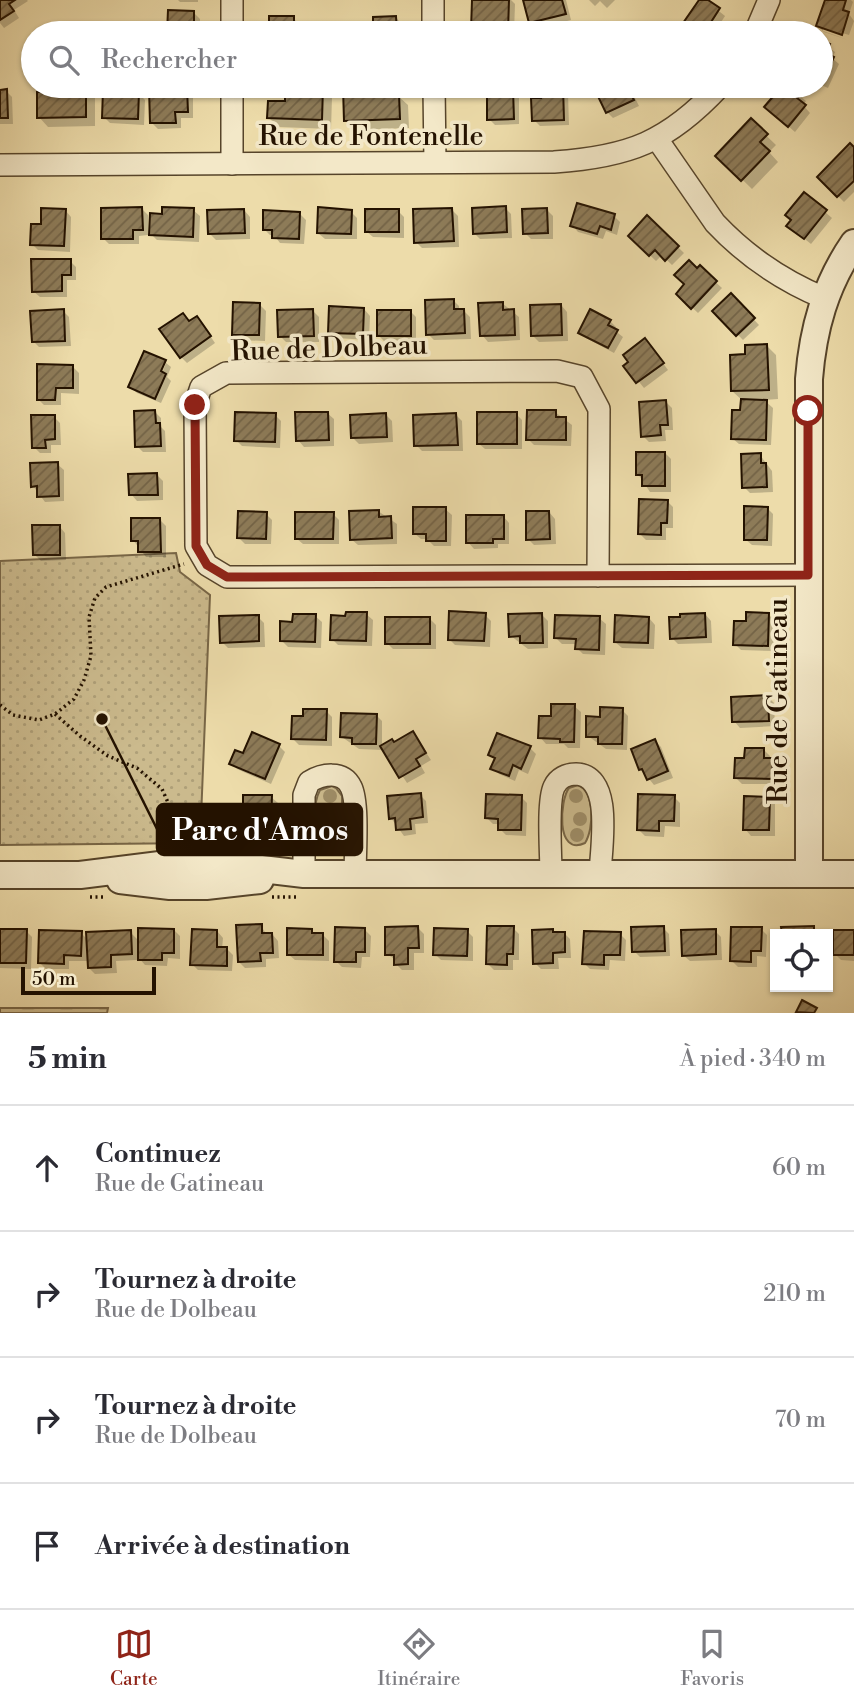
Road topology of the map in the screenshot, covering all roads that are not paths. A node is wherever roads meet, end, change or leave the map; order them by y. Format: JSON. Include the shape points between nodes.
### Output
{"nodes":[{"id":1,"x":232,"y":0,"type":"edge"},
{"id":2,"x":433,"y":0,"type":"edge"},
{"id":3,"x":769,"y":0,"type":"edge"},
{"id":4,"x":232,"y":21,"type":"edge"},
{"id":5,"x":433,"y":21,"type":"edge"},
{"id":6,"x":760,"y":21,"type":"edge"},
{"id":7,"x":232,"y":98,"type":"edge"},
{"id":8,"x":434,"y":98,"type":"edge"},
{"id":9,"x":707,"y":98,"type":"edge"},
{"id":10,"x":657,"y":139,"type":"junction"},
{"id":11,"x":435,"y":162,"type":"junction"},
{"id":12,"x":232,"y":164,"type":"junction"},
{"id":13,"x":0,"y":165,"type":"edge"},
{"id":14,"x":854,"y":243,"type":"edge"},
{"id":15,"x":824,"y":298,"type":"junction"},
{"id":16,"x":808,"y":575,"type":"junction"},
{"id":17,"x":598,"y":576,"type":"junction"},
{"id":18,"x":808,"y":873,"type":"junction"},
{"id":19,"x":304,"y":874,"type":"junction"},
{"id":20,"x":551,"y":874,"type":"junction"},
{"id":21,"x":600,"y":874,"type":"junction"},
{"id":22,"x":854,"y":874,"type":"edge"},
{"id":23,"x":0,"y":875,"type":"edge"},
{"id":24,"x":355,"y":875,"type":"junction"}],
"edges":[{"from":1,"to":4,"type":"street"},
{"from":2,"to":5,"type":"street"},
{"from":3,"to":6,"type":"street"},
{"from":7,"to":12,"type":"street"},
{"from":8,"to":11,"type":"street"},
{"from":9,"to":10,"type":"street","name":"Rue de Fontenelle"},
{"from":10,"to":11,"type":"street","name":"Rue de Fontenelle","via":[[589,160]]},
{"from":10,"to":15,"type":"street","via":[[725,233],[772,271]]},
{"from":11,"to":12,"type":"street","name":"Rue de Fontenelle"},
{"from":12,"to":13,"type":"street","name":"Rue de Fontenelle"},
{"from":14,"to":15,"type":"street","name":"Rue de Gatineau"},
{"from":15,"to":16,"type":"street","name":"Rue de Gatineau","via":[[813,338],[809,379]]},
{"from":16,"to":17,"type":"street"},
{"from":16,"to":18,"type":"street","name":"Rue de Gatineau"},
{"from":17,"to":17,"type":"street","name":"Rue de Dolbeau","via":[[599,409],[582,377],[556,371],[226,373],[201,387],[195,405],[196,546],[207,565],[227,577]]},
{"from":18,"to":21,"type":"street"},
{"from":18,"to":22,"type":"street"},
{"from":19,"to":23,"type":"street","via":[[206,886],[80,875]]},
{"from":19,"to":24,"type":"street"},
{"from":19,"to":24,"type":"street","via":[[304,795],[309,782],[326,775],[344,779],[353,792]]},
{"from":20,"to":21,"type":"street"},
{"from":20,"to":21,"type":"street","via":[[553,790],[563,777],[574,774],[590,778],[600,792]]},
{"from":20,"to":24,"type":"street"}]}
